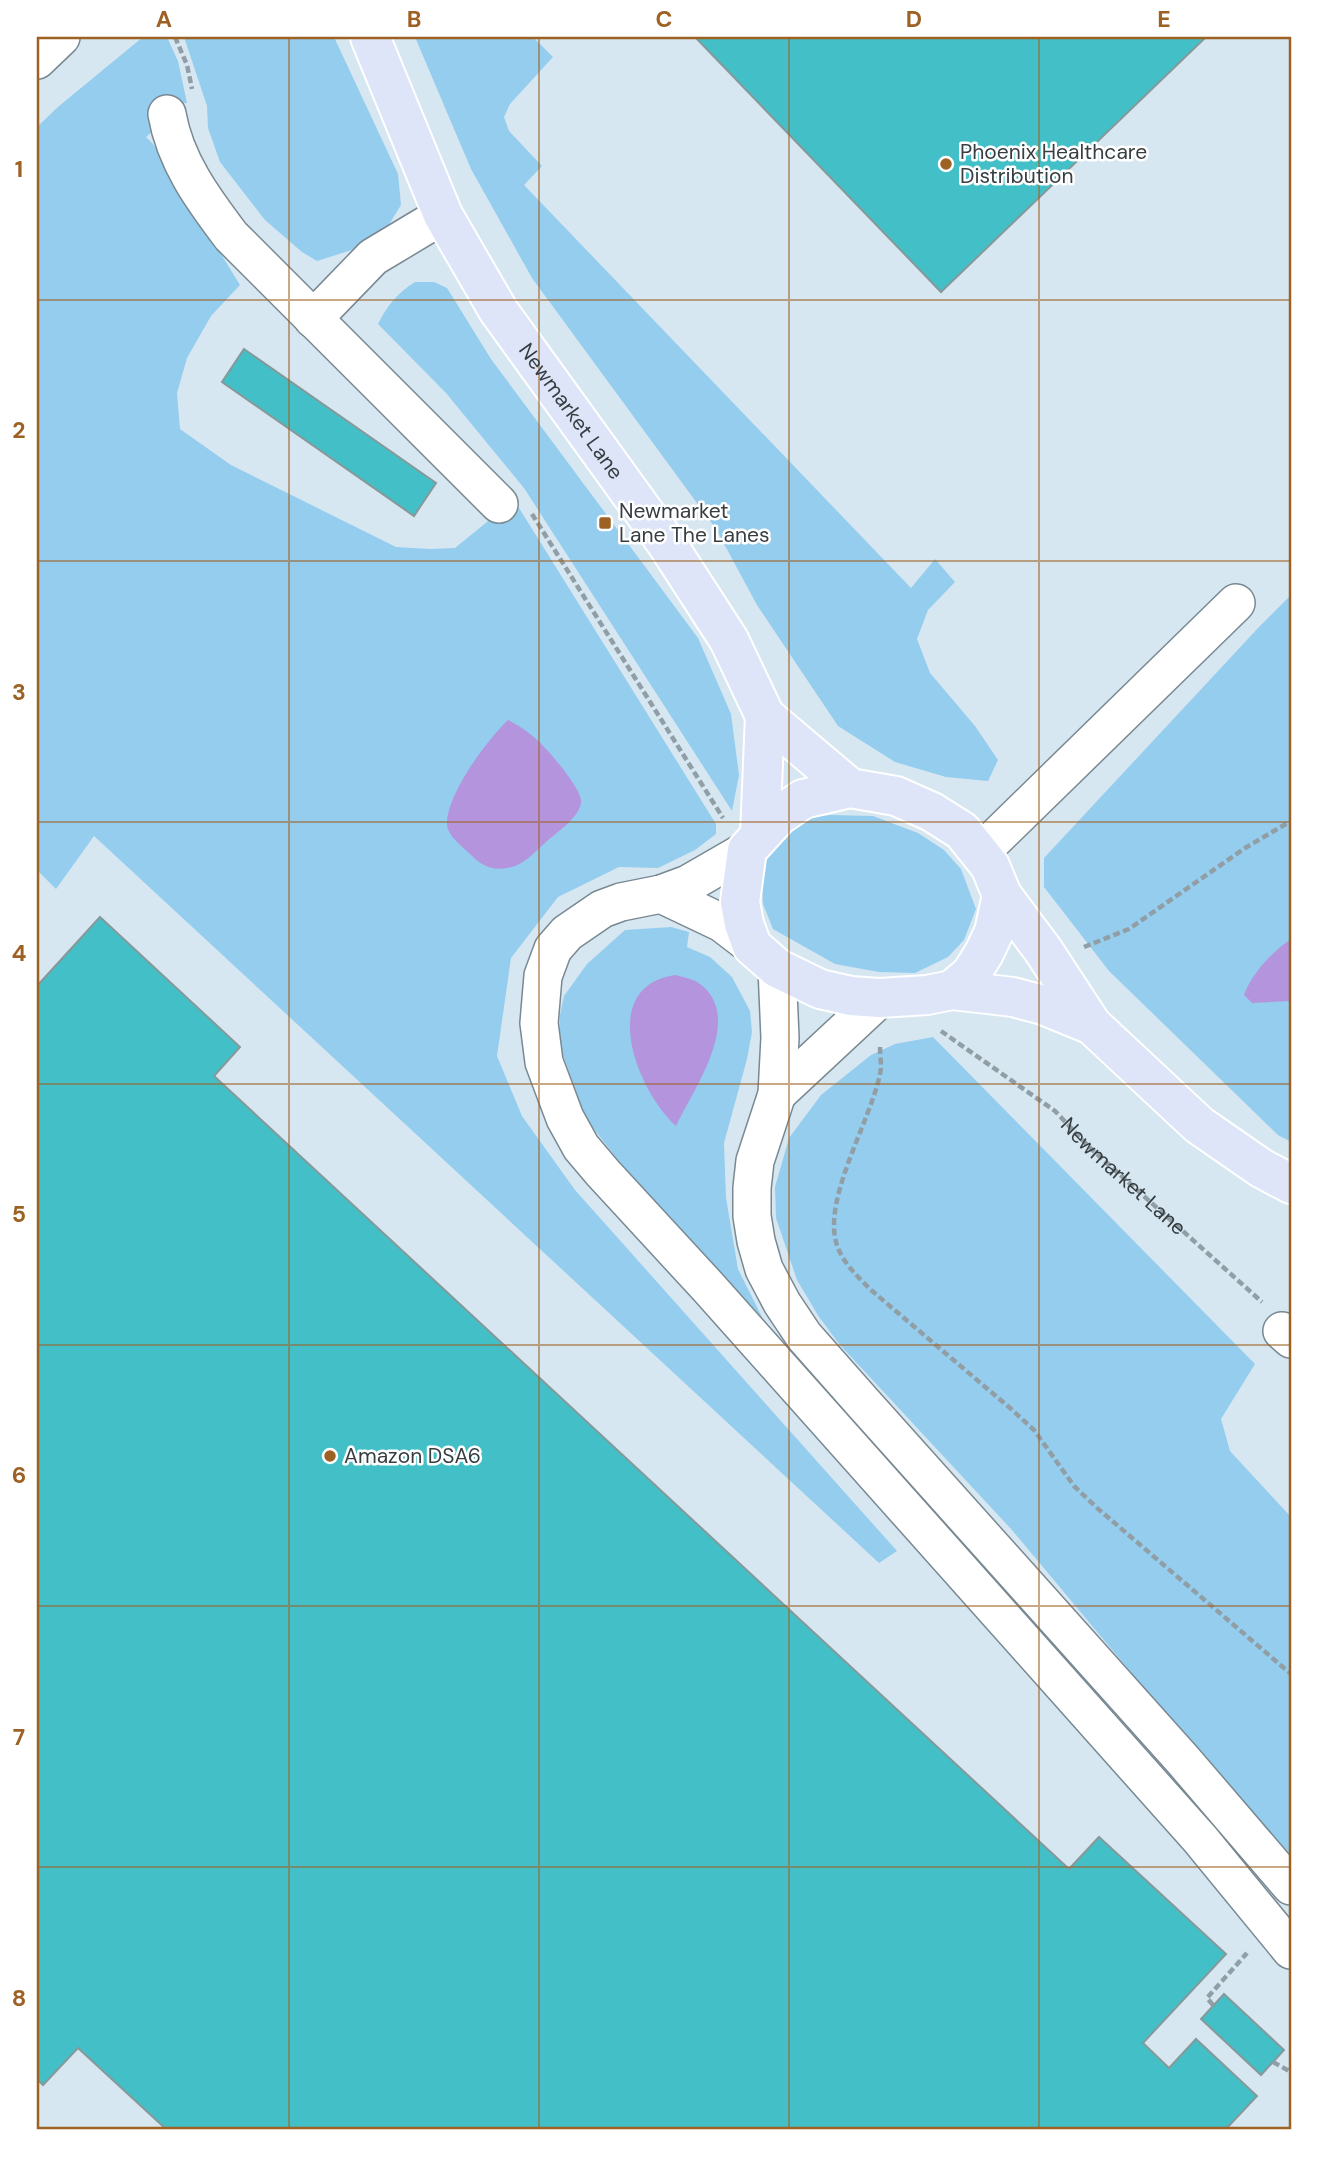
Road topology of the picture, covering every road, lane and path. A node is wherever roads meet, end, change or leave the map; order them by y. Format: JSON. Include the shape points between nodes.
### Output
{"nodes":[{"id":1,"x":61,"y":37,"type":"edge"},
{"id":2,"x":370,"y":37,"type":"edge"},
{"id":3,"x":37,"y":60,"type":"edge"},
{"id":4,"x":167,"y":114,"type":"dead end"},
{"id":5,"x":443,"y":215,"type":"junction"},
{"id":6,"x":313,"y":319,"type":"junction"},
{"id":7,"x":499,"y":504,"type":"dead end"},
{"id":8,"x":1236,"y":603,"type":"dead end"},
{"id":9,"x":765,"y":716,"type":"junction"},
{"id":10,"x":850,"y":788,"type":"junction"},
{"id":11,"x":1291,"y":821,"type":"edge"},
{"id":12,"x":754,"y":842,"type":"junction"},
{"id":13,"x":980,"y":853,"type":"junction"},
{"id":14,"x":661,"y":894,"type":"junction"},
{"id":15,"x":1002,"y":895,"type":"junction"},
{"id":16,"x":1079,"y":948,"type":"dead end"},
{"id":17,"x":765,"y":957,"type":"junction"},
{"id":18,"x":952,"y":990,"type":"junction"},
{"id":19,"x":880,"y":998,"type":"junction"},
{"id":20,"x":1092,"y":1025,"type":"junction"},
{"id":21,"x":941,"y":1031,"type":"dead end"},
{"id":22,"x":880,"y":1043,"type":"dead end"},
{"id":23,"x":777,"y":1094,"type":"junction"},
{"id":24,"x":1291,"y":1184,"type":"edge"},
{"id":25,"x":1287,"y":1335,"type":"edge"},
{"id":26,"x":1291,"y":1674,"type":"edge"},
{"id":27,"x":1291,"y":1886,"type":"edge"},
{"id":28,"x":1254,"y":1945,"type":"dead end"},
{"id":29,"x":1291,"y":1950,"type":"edge"},
{"id":30,"x":1213,"y":2006,"type":"dead end"},
{"id":31,"x":1273,"y":2062,"type":"dead end"},
{"id":32,"x":1291,"y":2072,"type":"edge"}],
"edges":[{"from":1,"to":3,"type":"street"},
{"from":2,"to":5,"type":"main road","name":"Newmarket Lane"},
{"from":4,"to":6,"type":"street","via":[[174,145],[203,199],[253,261]]},
{"from":5,"to":6,"type":"street","via":[[373,257]]},
{"from":5,"to":9,"type":"main road","name":"Newmarket Lane","via":[[504,320],[707,605]]},
{"from":6,"to":7,"type":"street"},
{"from":8,"to":13,"type":"street"},
{"from":9,"to":10,"type":"main road","name":"Newmarket Lane"},
{"from":9,"to":12,"type":"main road","name":"Newmarket Lane"},
{"from":10,"to":12,"type":"main road","via":[[803,799],[778,816]]},
{"from":10,"to":13,"type":"main road","via":[[896,796],[932,812],[962,831]]},
{"from":11,"to":16,"type":"path","via":[[1129,929]]},
{"from":12,"to":14,"type":"street","via":[[688,884]]},
{"from":12,"to":17,"type":"main road","name":"Newmarket Lane","via":[[740,902]]},
{"from":13,"to":15,"type":"main road"},
{"from":14,"to":17,"type":"street","via":[[722,923]]},
{"from":14,"to":29,"type":"street","via":[[621,902],[584,919],[553,949],[542,976],[539,1023],[544,1062],[581,1147],[1200,1839]]},
{"from":15,"to":18,"type":"main road","via":[[984,953],[971,974]]},
{"from":15,"to":20,"type":"main road"},
{"from":17,"to":19,"type":"main road","via":[[820,989]]},
{"from":17,"to":23,"type":"street","via":[[780,1050]]},
{"from":18,"to":19,"type":"main road"},
{"from":18,"to":20,"type":"main road","via":[[1013,997]]},
{"from":19,"to":23,"type":"street"},
{"from":20,"to":24,"type":"main road","via":[[1199,1125]]},
{"from":21,"to":25,"type":"path","name":"Newmarket Lane","via":[[1066,1121],[1274,1313]]},
{"from":22,"to":26,"type":"path","via":[[881,1072],[838,1194],[834,1218],[836,1243],[851,1271],[1034,1430],[1074,1486],[1096,1507]]},
{"from":23,"to":27,"type":"street","via":[[755,1161],[752,1216],[764,1269],[782,1303],[804,1336]]},
{"from":28,"to":30,"type":"path","via":[[1207,1998]]},
{"from":31,"to":32,"type":"path"}]}
